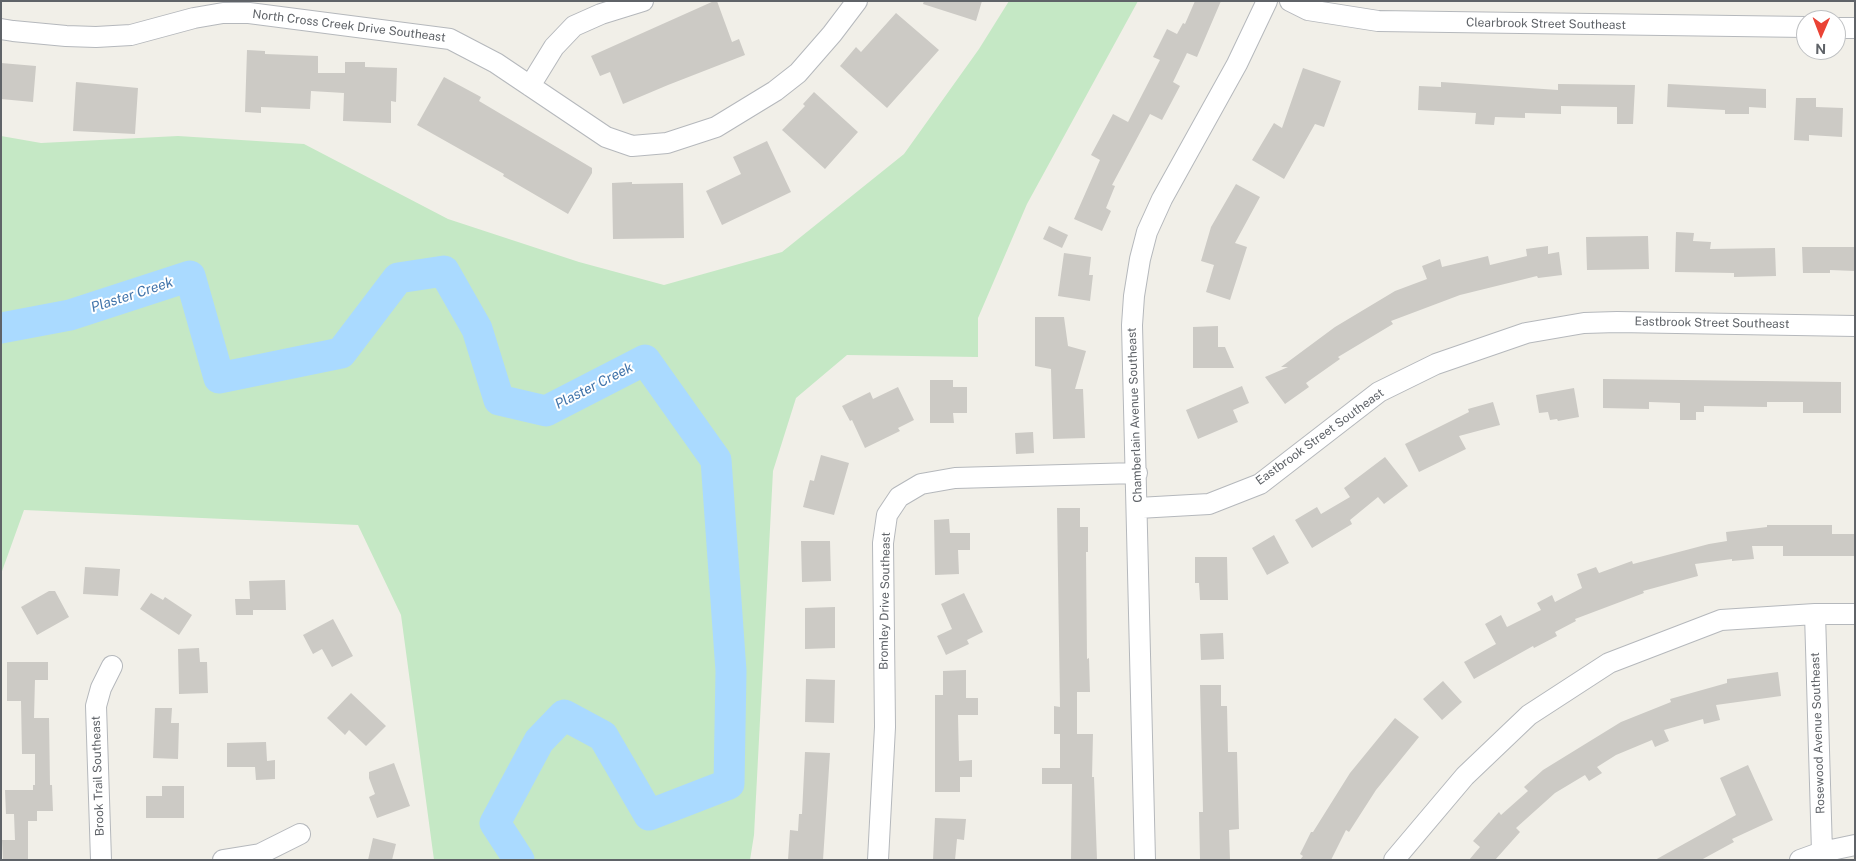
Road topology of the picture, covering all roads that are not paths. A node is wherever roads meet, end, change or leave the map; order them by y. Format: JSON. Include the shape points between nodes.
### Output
{"nodes":[{"id":1,"x":643,"y":1,"type":"edge"},
{"id":2,"x":857,"y":1,"type":"edge"},
{"id":3,"x":1266,"y":1,"type":"edge"},
{"id":4,"x":1290,"y":1,"type":"edge"},
{"id":5,"x":1796,"y":28,"type":"edge"},
{"id":6,"x":1,"y":29,"type":"edge"},
{"id":7,"x":530,"y":86,"type":"junction"},
{"id":8,"x":1855,"y":326,"type":"edge"},
{"id":9,"x":1137,"y":473,"type":"junction"},
{"id":10,"x":1138,"y":508,"type":"junction"},
{"id":11,"x":1814,"y":614,"type":"junction"},
{"id":12,"x":1855,"y":614,"type":"edge"},
{"id":13,"x":112,"y":666,"type":"dead end"},
{"id":14,"x":300,"y":834,"type":"dead end"},
{"id":15,"x":1855,"y":845,"type":"edge"},
{"id":16,"x":1822,"y":852,"type":"junction"},
{"id":17,"x":101,"y":860,"type":"edge"},
{"id":18,"x":223,"y":860,"type":"edge"},
{"id":19,"x":878,"y":860,"type":"edge"},
{"id":20,"x":1145,"y":860,"type":"edge"},
{"id":21,"x":1394,"y":860,"type":"edge"},
{"id":22,"x":1800,"y":860,"type":"edge"}],
"edges":[{"from":1,"to":7,"type":"street","via":[[574,26],[554,47]]},
{"from":2,"to":7,"type":"street","name":"North Cross Creek Drive Southeast","via":[[798,73],[775,91],[716,127],[667,143],[632,146],[606,137]]},
{"from":3,"to":9,"type":"street","name":"Chamberlain Avenue Southeast","via":[[1237,64],[1147,232],[1134,296],[1132,325]]},
{"from":4,"to":5,"type":"street","name":"Clearbrook Street Southeast","via":[[1308,10],[1378,21]]},
{"from":6,"to":7,"type":"street","name":"North Cross Creek Drive Southeast","via":[[96,37],[131,35],[223,13],[272,16],[450,39],[496,63]]},
{"from":8,"to":10,"type":"street","name":"Eastbrook Street Southeast","via":[[1617,322],[1584,323],[1526,333],[1436,364],[1379,392],[1260,484],[1209,504]]},
{"from":9,"to":10,"type":"street","name":"Chamberlain Avenue Southeast"},
{"from":9,"to":19,"type":"street","name":"Bromley Drive Southeast","via":[[955,478],[921,484],[899,497],[887,515],[883,543],[885,727]]},
{"from":10,"to":20,"type":"street","name":"Chamberlain Avenue Southeast"},
{"from":11,"to":12,"type":"street"},
{"from":11,"to":16,"type":"street","name":"Rosewood Avenue Southeast"},
{"from":11,"to":21,"type":"street","via":[[1721,620],[1608,663],[1530,715],[1465,776]]},
{"from":13,"to":17,"type":"street","name":"Brook Trail Southeast","via":[[100,688],[96,706]]},
{"from":14,"to":18,"type":"street","via":[[260,854]]},
{"from":15,"to":16,"type":"street"},
{"from":16,"to":22,"type":"street"}]}
